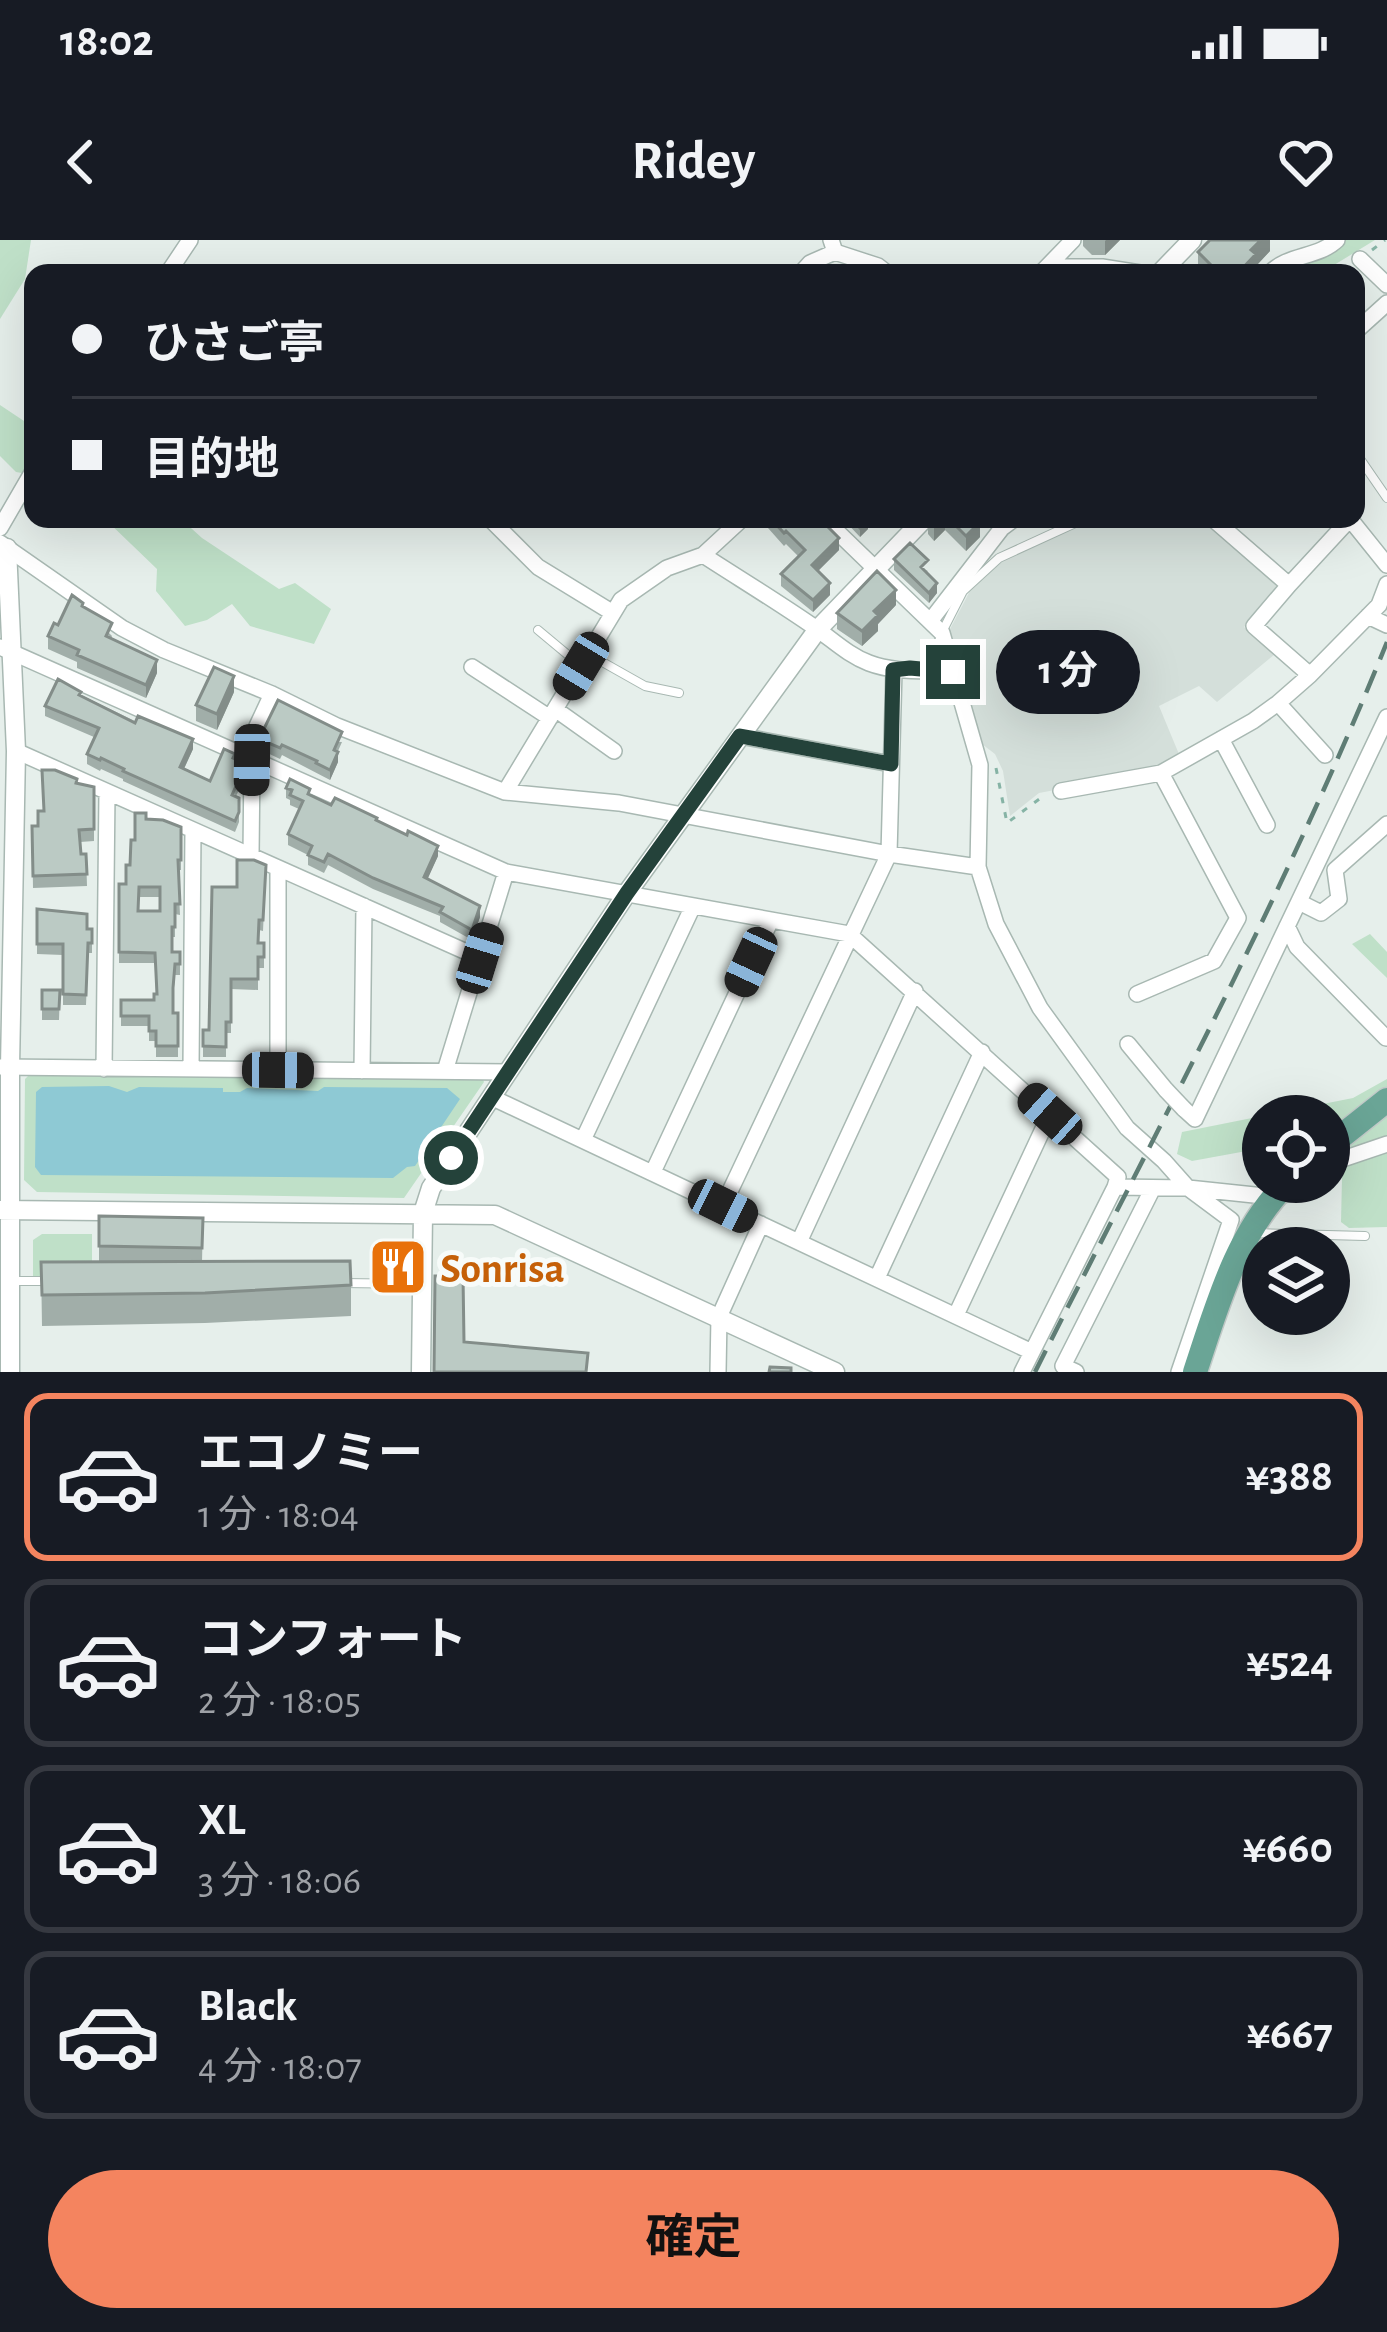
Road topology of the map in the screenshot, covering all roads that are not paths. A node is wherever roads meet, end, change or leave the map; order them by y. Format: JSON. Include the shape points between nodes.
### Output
{"nodes":[{"id":1,"x":1073,"y":240,"type":"edge"},
{"id":2,"x":1192,"y":240,"type":"edge"},
{"id":3,"x":1337,"y":240,"type":"edge"},
{"id":4,"x":833,"y":246,"type":"edge"},
{"id":5,"x":1360,"y":259,"type":"dead end"},
{"id":6,"x":808,"y":264,"type":"edge"},
{"id":7,"x":874,"y":264,"type":"edge"},
{"id":8,"x":1050,"y":264,"type":"edge"},
{"id":9,"x":1169,"y":264,"type":"edge"},
{"id":10,"x":1281,"y":264,"type":"edge"},
{"id":11,"x":1387,"y":286,"type":"edge"},
{"id":12,"x":1365,"y":466,"type":"edge"},
{"id":13,"x":24,"y":487,"type":"edge"},
{"id":14,"x":1387,"y":498,"type":"edge"},
{"id":15,"x":0,"y":528,"type":"edge"},
{"id":16,"x":499,"y":528,"type":"edge"},
{"id":17,"x":732,"y":528,"type":"edge"},
{"id":18,"x":834,"y":528,"type":"edge"},
{"id":19,"x":915,"y":528,"type":"edge"},
{"id":20,"x":999,"y":528,"type":"edge"},
{"id":21,"x":1065,"y":528,"type":"edge"},
{"id":22,"x":1223,"y":528,"type":"edge"},
{"id":23,"x":1342,"y":528,"type":"edge"},
{"id":24,"x":1357,"y":528,"type":"edge"},
{"id":25,"x":4,"y":545,"type":"edge"},
{"id":26,"x":703,"y":555,"type":"junction"},
{"id":27,"x":1387,"y":565,"type":"edge"},
{"id":28,"x":877,"y":568,"type":"junction"},
{"id":29,"x":1387,"y":584,"type":"edge"},
{"id":30,"x":1289,"y":585,"type":"junction"},
{"id":31,"x":613,"y":613,"type":"junction"},
{"id":32,"x":1368,"y":616,"type":"junction"},
{"id":33,"x":1387,"y":625,"type":"edge"},
{"id":34,"x":936,"y":627,"type":"junction"},
{"id":35,"x":818,"y":629,"type":"junction"},
{"id":36,"x":538,"y":630,"type":"dead end"},
{"id":37,"x":5,"y":649,"type":"edge"},
{"id":38,"x":585,"y":660,"type":"junction"},
{"id":39,"x":472,"y":667,"type":"dead end"},
{"id":40,"x":893,"y":670,"type":"junction"},
{"id":41,"x":953,"y":672,"type":"junction"},
{"id":42,"x":1310,"y":675,"type":"junction"},
{"id":43,"x":272,"y":694,"type":"junction"},
{"id":44,"x":679,"y":694,"type":"dead end"},
{"id":45,"x":1278,"y":703,"type":"junction"},
{"id":46,"x":552,"y":713,"type":"junction"},
{"id":47,"x":1387,"y":717,"type":"edge"},
{"id":48,"x":740,"y":736,"type":"junction"},
{"id":49,"x":1222,"y":739,"type":"junction"},
{"id":50,"x":16,"y":751,"type":"junction"},
{"id":51,"x":614,"y":751,"type":"dead end"},
{"id":52,"x":1325,"y":755,"type":"dead end"},
{"id":53,"x":248,"y":758,"type":"junction"},
{"id":54,"x":891,"y":764,"type":"junction"},
{"id":55,"x":1161,"y":773,"type":"junction"},
{"id":56,"x":1061,"y":791,"type":"road end"},
{"id":57,"x":107,"y":792,"type":"junction"},
{"id":58,"x":505,"y":792,"type":"junction"},
{"id":59,"x":682,"y":814,"type":"junction"},
{"id":60,"x":1387,"y":824,"type":"edge"},
{"id":61,"x":1267,"y":825,"type":"dead end"},
{"id":62,"x":193,"y":830,"type":"junction"},
{"id":63,"x":889,"y":854,"type":"junction"},
{"id":64,"x":251,"y":856,"type":"junction"},
{"id":65,"x":7,"y":864,"type":"edge"},
{"id":66,"x":978,"y":867,"type":"junction"},
{"id":67,"x":278,"y":868,"type":"junction"},
{"id":68,"x":506,"y":872,"type":"junction"},
{"id":69,"x":627,"y":893,"type":"junction"},
{"id":70,"x":1299,"y":902,"type":"junction"},
{"id":71,"x":364,"y":906,"type":"junction"},
{"id":72,"x":693,"y":906,"type":"junction"},
{"id":73,"x":771,"y":920,"type":"junction"},
{"id":74,"x":1287,"y":926,"type":"junction"},
{"id":75,"x":849,"y":934,"type":"junction"},
{"id":76,"x":480,"y":958,"type":"junction"},
{"id":77,"x":915,"y":991,"type":"junction"},
{"id":78,"x":1137,"y":994,"type":"dead end"},
{"id":79,"x":1386,"y":1038,"type":"edge"},
{"id":80,"x":1129,"y":1044,"type":"dead end"},
{"id":81,"x":982,"y":1052,"type":"junction"},
{"id":82,"x":5,"y":1067,"type":"edge"},
{"id":83,"x":104,"y":1069,"type":"junction"},
{"id":84,"x":191,"y":1069,"type":"junction"},
{"id":85,"x":278,"y":1070,"type":"junction"},
{"id":86,"x":362,"y":1071,"type":"junction"},
{"id":87,"x":445,"y":1071,"type":"junction"},
{"id":88,"x":508,"y":1072,"type":"junction"},
{"id":89,"x":491,"y":1097,"type":"junction"},
{"id":90,"x":1387,"y":1100,"type":"edge"},
{"id":91,"x":1050,"y":1114,"type":"junction"},
{"id":92,"x":1350,"y":1129,"type":"edge"},
{"id":93,"x":583,"y":1140,"type":"junction"},
{"id":94,"x":1387,"y":1144,"type":"edge"},
{"id":95,"x":1350,"y":1157,"type":"edge"},
{"id":96,"x":652,"y":1172,"type":"junction"},
{"id":97,"x":1114,"y":1187,"type":"junction"},
{"id":98,"x":1154,"y":1188,"type":"junction"},
{"id":99,"x":1187,"y":1188,"type":"junction"},
{"id":100,"x":1242,"y":1189,"type":"edge"},
{"id":101,"x":723,"y":1206,"type":"junction"},
{"id":102,"x":6,"y":1210,"type":"edge"},
{"id":103,"x":423,"y":1213,"type":"junction"},
{"id":104,"x":760,"y":1224,"type":"junction"},
{"id":105,"x":1350,"y":1236,"type":"edge"},
{"id":106,"x":1365,"y":1236,"type":"dead end"},
{"id":107,"x":799,"y":1242,"type":"junction"},
{"id":108,"x":1242,"y":1249,"type":"edge"},
{"id":109,"x":877,"y":1278,"type":"junction"},
{"id":110,"x":11,"y":1281,"type":"junction"},
{"id":111,"x":56,"y":1281,"type":"edge"},
{"id":112,"x":331,"y":1283,"type":"edge"},
{"id":113,"x":422,"y":1284,"type":"junction"},
{"id":114,"x":956,"y":1315,"type":"junction"},
{"id":115,"x":719,"y":1317,"type":"junction"},
{"id":116,"x":1032,"y":1352,"type":"junction"},
{"id":117,"x":10,"y":1372,"type":"edge"},
{"id":118,"x":421,"y":1372,"type":"edge"},
{"id":119,"x":718,"y":1372,"type":"edge"},
{"id":120,"x":836,"y":1372,"type":"edge"},
{"id":121,"x":1022,"y":1372,"type":"edge"},
{"id":122,"x":1076,"y":1372,"type":"edge"},
{"id":123,"x":1179,"y":1372,"type":"edge"},
{"id":124,"x":1195,"y":1372,"type":"edge"}],
"edges":[{"from":1,"to":8,"type":"street"},
{"from":2,"to":9,"type":"street"},
{"from":3,"to":10,"type":"street"},
{"from":4,"to":6,"type":"street"},
{"from":4,"to":7,"type":"street"},
{"from":5,"to":11,"type":"street"},
{"from":12,"to":14,"type":"lane"},
{"from":13,"to":15,"type":"street"},
{"from":16,"to":31,"type":"street","via":[[538,567]]},
{"from":17,"to":26,"type":"street"},
{"from":18,"to":28,"type":"street"},
{"from":19,"to":28,"type":"street"},
{"from":20,"to":34,"type":"street"},
{"from":21,"to":34,"type":"lane","via":[[1000,558]]},
{"from":22,"to":30,"type":"street"},
{"from":23,"to":30,"type":"street"},
{"from":24,"to":27,"type":"street"},
{"from":25,"to":37,"type":"street"},
{"from":25,"to":43,"type":"street","via":[[122,628]]},
{"from":26,"to":31,"type":"street","via":[[667,568]]},
{"from":26,"to":35,"type":"street"},
{"from":28,"to":34,"type":"street"},
{"from":28,"to":35,"type":"street"},
{"from":29,"to":32,"type":"street"},
{"from":30,"to":42,"type":"street","via":[[1254,626]]},
{"from":31,"to":38,"type":"street"},
{"from":32,"to":33,"type":"street"},
{"from":32,"to":42,"type":"street"},
{"from":34,"to":41,"type":"street"},
{"from":35,"to":40,"type":"street","via":[[843,650]]},
{"from":35,"to":48,"type":"street"},
{"from":36,"to":38,"type":"lane"},
{"from":37,"to":50,"type":"street"},
{"from":37,"to":53,"type":"street"},
{"from":38,"to":44,"type":"lane"},
{"from":38,"to":46,"type":"street"},
{"from":39,"to":46,"type":"street"},
{"from":40,"to":41,"type":"street"},
{"from":40,"to":54,"type":"street"},
{"from":41,"to":66,"type":"street","via":[[980,765]]},
{"from":42,"to":45,"type":"street"},
{"from":43,"to":53,"type":"street"},
{"from":43,"to":58,"type":"street"},
{"from":45,"to":49,"type":"street"},
{"from":45,"to":52,"type":"street"},
{"from":46,"to":51,"type":"street"},
{"from":46,"to":58,"type":"street"},
{"from":47,"to":70,"type":"street"},
{"from":48,"to":54,"type":"street"},
{"from":48,"to":59,"type":"street"},
{"from":49,"to":55,"type":"street"},
{"from":49,"to":61,"type":"street"},
{"from":50,"to":57,"type":"street"},
{"from":50,"to":65,"type":"street"},
{"from":53,"to":64,"type":"street"},
{"from":53,"to":68,"type":"street"},
{"from":54,"to":63,"type":"street"},
{"from":55,"to":56,"type":"street"},
{"from":55,"to":78,"type":"street","via":[[1238,918],[1214,961]]},
{"from":57,"to":62,"type":"street"},
{"from":57,"to":83,"type":"street"},
{"from":58,"to":59,"type":"street"},
{"from":59,"to":63,"type":"street"},
{"from":59,"to":69,"type":"street"},
{"from":60,"to":70,"type":"street","via":[[1335,870],[1340,899],[1321,913]]},
{"from":62,"to":64,"type":"street"},
{"from":62,"to":84,"type":"street"},
{"from":63,"to":66,"type":"street"},
{"from":63,"to":75,"type":"street"},
{"from":64,"to":67,"type":"street"},
{"from":65,"to":82,"type":"street"},
{"from":66,"to":99,"type":"street","via":[[996,924],[1040,1008],[1127,1128]]},
{"from":67,"to":71,"type":"street"},
{"from":67,"to":85,"type":"street"},
{"from":68,"to":69,"type":"street"},
{"from":68,"to":76,"type":"street"},
{"from":69,"to":72,"type":"street"},
{"from":69,"to":88,"type":"street"},
{"from":70,"to":74,"type":"street"},
{"from":71,"to":76,"type":"street"},
{"from":71,"to":86,"type":"street"},
{"from":72,"to":73,"type":"street"},
{"from":72,"to":93,"type":"street"},
{"from":73,"to":75,"type":"street"},
{"from":73,"to":96,"type":"street"},
{"from":74,"to":79,"type":"street","via":[[1297,947]]},
{"from":74,"to":80,"type":"street","bridge":true,"via":[[1195,1119]]},
{"from":75,"to":77,"type":"street"},
{"from":75,"to":101,"type":"street"},
{"from":76,"to":87,"type":"street"},
{"from":77,"to":81,"type":"street"},
{"from":77,"to":107,"type":"street"},
{"from":81,"to":91,"type":"street"},
{"from":81,"to":109,"type":"street"},
{"from":82,"to":83,"type":"street"},
{"from":82,"to":102,"type":"street"},
{"from":83,"to":84,"type":"street"},
{"from":84,"to":85,"type":"street"},
{"from":85,"to":86,"type":"street"},
{"from":86,"to":87,"type":"street"},
{"from":87,"to":88,"type":"street"},
{"from":88,"to":89,"type":"street"},
{"from":89,"to":93,"type":"street"},
{"from":89,"to":103,"type":"street"},
{"from":90,"to":92,"type":"main road"},
{"from":91,"to":97,"type":"street","via":[[1118,1177]]},
{"from":91,"to":114,"type":"street"},
{"from":93,"to":96,"type":"street"},
{"from":94,"to":95,"type":"street"},
{"from":96,"to":101,"type":"street"},
{"from":97,"to":98,"type":"street"},
{"from":97,"to":116,"type":"street"},
{"from":98,"to":99,"type":"street"},
{"from":98,"to":122,"type":"street","via":[[1063,1366]]},
{"from":99,"to":100,"type":"street"},
{"from":99,"to":123,"type":"street","via":[[1231,1220]]},
{"from":101,"to":104,"type":"street"},
{"from":102,"to":103,"type":"street"},
{"from":102,"to":110,"type":"street"},
{"from":103,"to":113,"type":"street"},
{"from":103,"to":115,"type":"street","via":[[496,1214]]},
{"from":104,"to":107,"type":"street"},
{"from":104,"to":115,"type":"street"},
{"from":105,"to":106,"type":"lane"},
{"from":107,"to":109,"type":"street"},
{"from":108,"to":124,"type":"main road"},
{"from":109,"to":114,"type":"street"},
{"from":110,"to":111,"type":"lane"},
{"from":110,"to":117,"type":"street"},
{"from":112,"to":113,"type":"lane"},
{"from":113,"to":118,"type":"street"},
{"from":114,"to":116,"type":"street"},
{"from":115,"to":119,"type":"street"},
{"from":115,"to":120,"type":"street"},
{"from":116,"to":121,"type":"street"}]}
